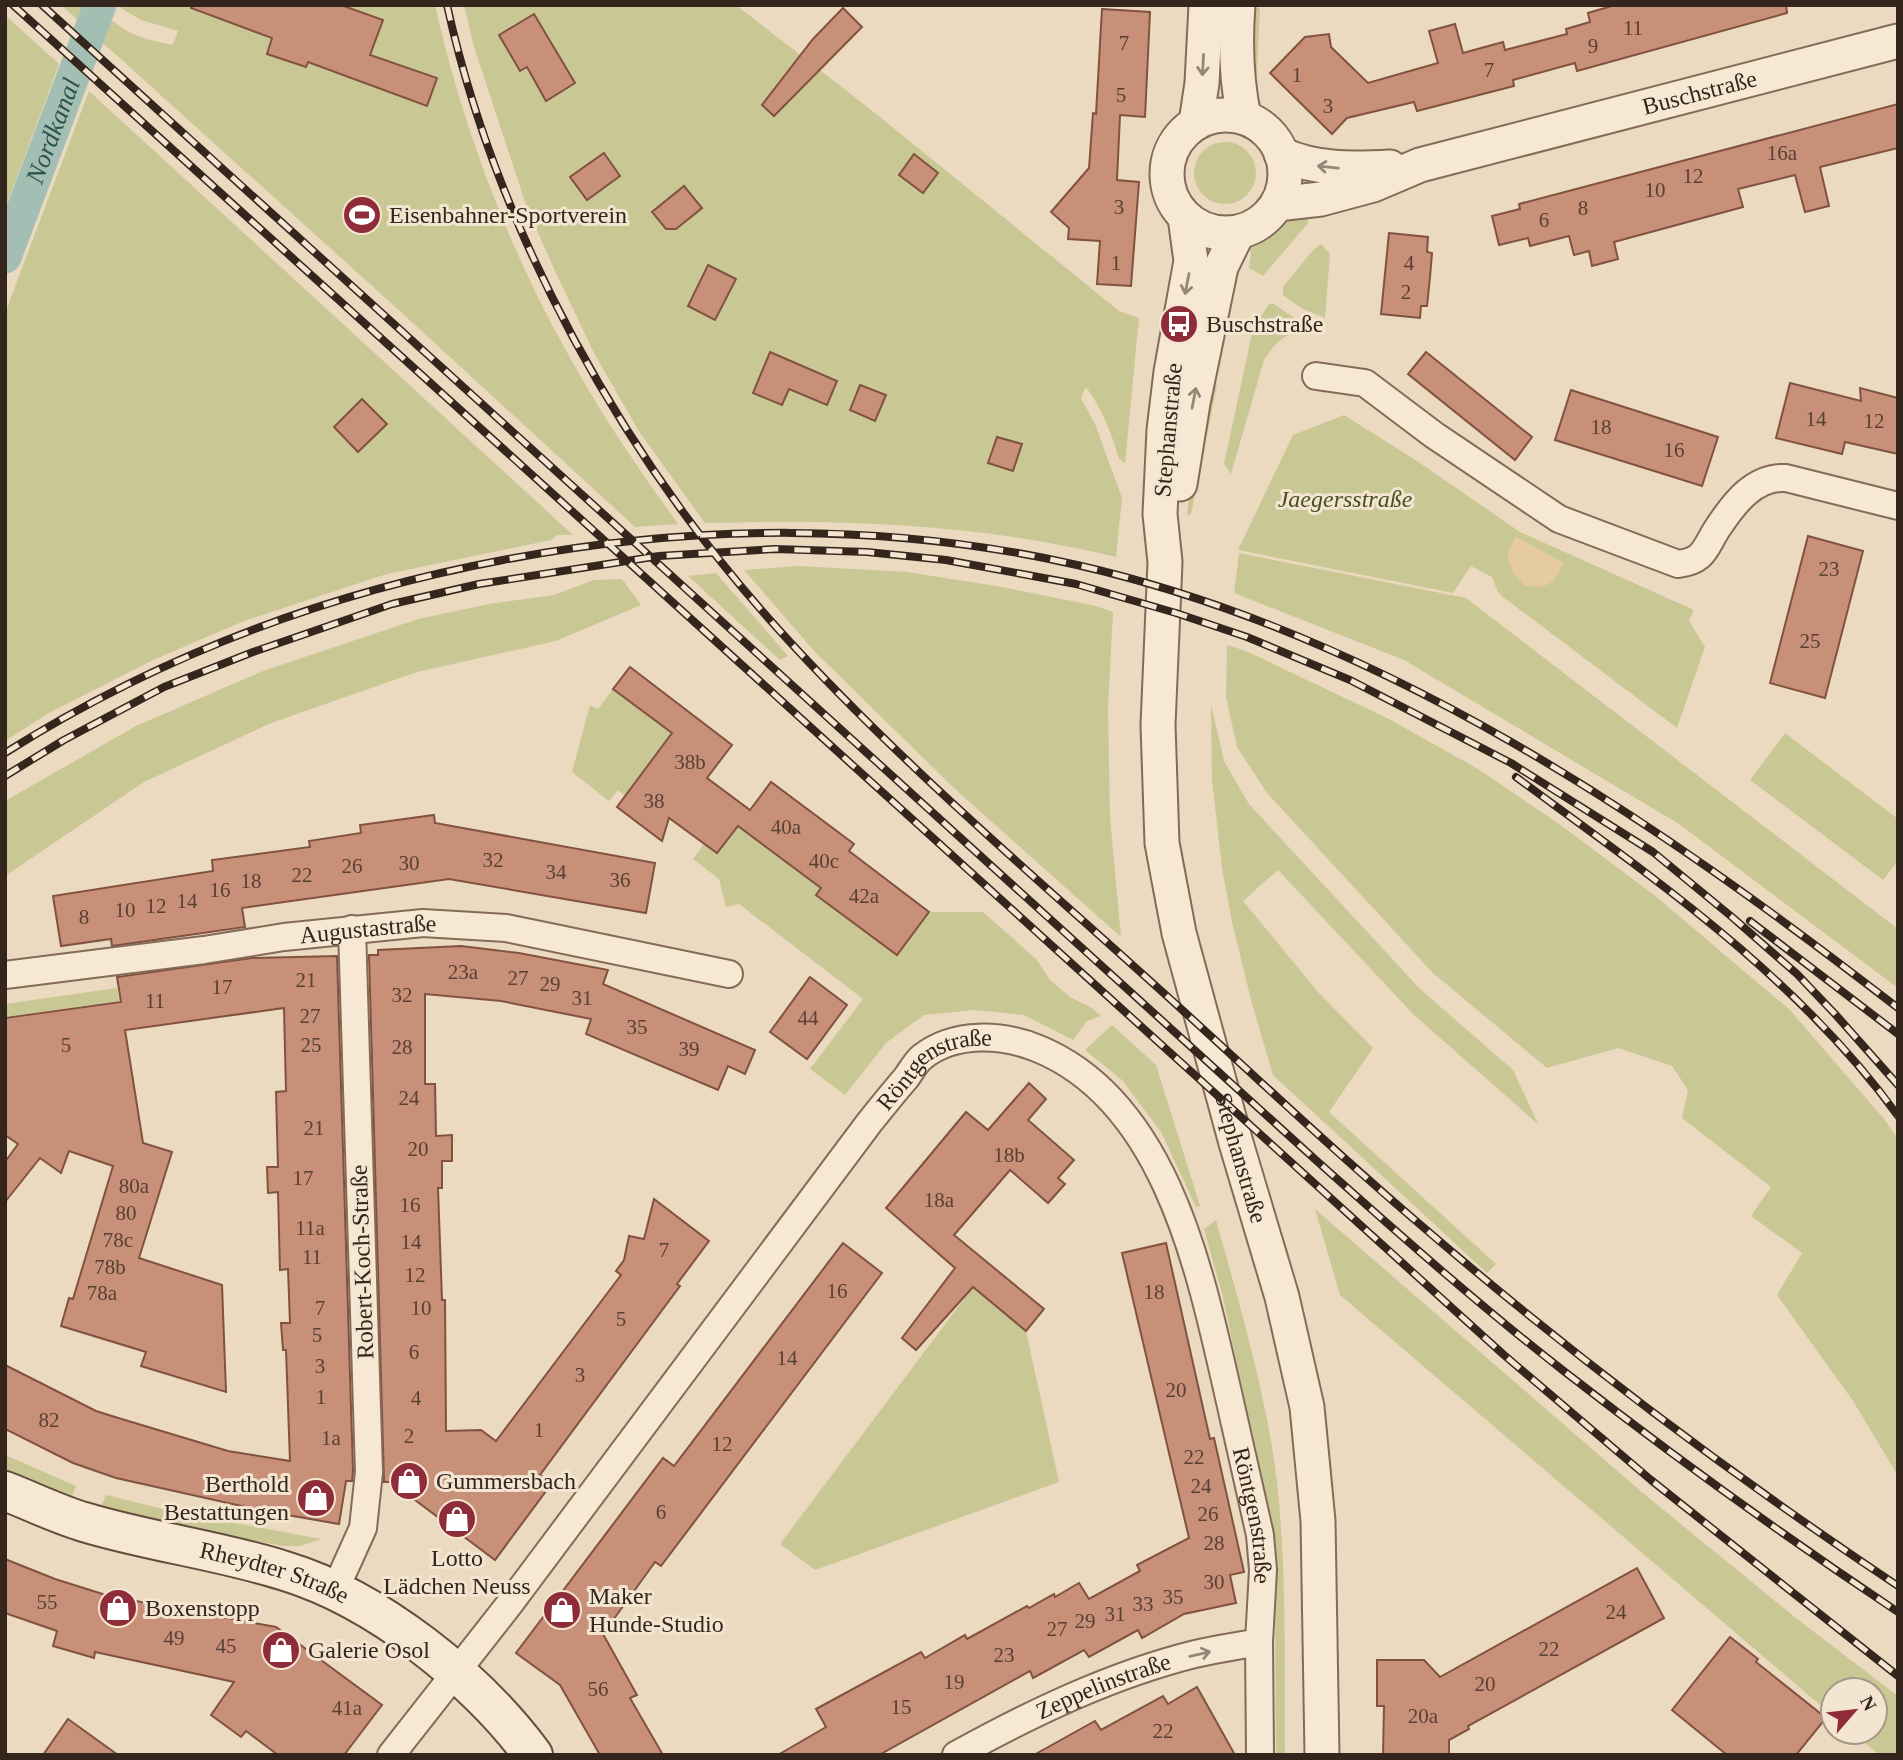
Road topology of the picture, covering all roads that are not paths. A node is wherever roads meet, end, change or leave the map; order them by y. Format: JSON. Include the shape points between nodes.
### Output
{"nodes":[{"id":1,"x":1206,"y":5,"type":"edge"},
{"id":2,"x":1238,"y":5,"type":"edge"},
{"id":3,"x":1898,"y":41,"type":"edge"},
{"id":4,"x":1244,"y":117,"type":"junction"},
{"id":5,"x":1196,"y":123,"type":"junction"},
{"id":6,"x":1281,"y":154,"type":"junction"},
{"id":7,"x":1420,"y":165,"type":"junction"},
{"id":8,"x":1277,"y":204,"type":"junction"},
{"id":9,"x":1185,"y":217,"type":"junction"},
{"id":10,"x":1238,"y":232,"type":"junction"},
{"id":11,"x":1316,"y":376,"type":"dead end"},
{"id":12,"x":1898,"y":506,"type":"edge"},
{"id":13,"x":1165,"y":562,"type":"junction"},
{"id":14,"x":352,"y":929,"type":"junction"},
{"id":15,"x":729,"y":974,"type":"dead end"},
{"id":16,"x":5,"y":975,"type":"edge"},
{"id":17,"x":5,"y":1491,"type":"edge"},
{"id":18,"x":335,"y":1590,"type":"junction"},
{"id":19,"x":1259,"y":1642,"type":"junction"},
{"id":20,"x":456,"y":1673,"type":"junction"},
{"id":21,"x":391,"y":1755,"type":"edge"},
{"id":22,"x":533,"y":1755,"type":"edge"},
{"id":23,"x":956,"y":1755,"type":"edge"},
{"id":24,"x":1260,"y":1755,"type":"edge"},
{"id":25,"x":1322,"y":1755,"type":"edge"}],
"edges":[{"from":1,"to":5,"type":"street","one_way":true},
{"from":2,"to":4,"type":"street","via":[[1235,48]]},
{"from":3,"to":7,"type":"street","name":"Buschstraße"},
{"from":4,"to":5,"type":"street","via":[[1226,114]]},
{"from":4,"to":6,"type":"street","via":[[1269,134]]},
{"from":5,"to":9,"type":"street","name":"Stephanstraße","via":[[1178,140],[1167,167],[1171,196]]},
{"from":7,"to":6,"type":"street","name":"Buschstraße","one_way":true,"via":[[1323,167]]},
{"from":6,"to":8,"type":"street","via":[[1285,177]]},
{"from":7,"to":8,"type":"street","name":"Buschstraße","via":[[1373,185],[1321,199]]},
{"from":8,"to":10,"type":"street","via":[[1260,223]]},
{"from":9,"to":10,"type":"street","via":[[1210,231]]},
{"from":9,"to":13,"type":"street","name":"Stephanstraße","one_way":true,"via":[[1191,261],[1164,430],[1160,514]]},
{"from":13,"to":10,"type":"street","name":"Stephanstraße","one_way":true,"via":[[1221,267]]},
{"from":11,"to":12,"type":"street","via":[[1365,383],[1559,519],[1678,564],[1692,562],[1704,553],[1718,526],[1749,489],[1773,477]]},
{"from":13,"to":25,"type":"street","name":"Stephanstraße","via":[[1158,725],[1162,844],[1179,933],[1282,1297],[1307,1407],[1318,1521]]},
{"from":14,"to":15,"type":"street","name":"Augustastraße","via":[[423,923],[506,928]]},
{"from":14,"to":16,"type":"street","name":"Augustastraße"},
{"from":14,"to":18,"type":"street","name":"Robert-Koch-Straße","via":[[369,1472],[363,1528]]},
{"from":17,"to":18,"type":"main road","name":"Rheydter Straße","via":[[82,1521],[276,1568]]},
{"from":18,"to":20,"type":"main road","name":"Rheydter Straße","via":[[406,1633]]},
{"from":19,"to":20,"type":"street","name":"Röntgenstraße","via":[[1260,1535],[1207,1300],[1162,1176],[1124,1114],[1085,1076],[1058,1057],[1026,1044],[971,1038],[922,1058]]},
{"from":23,"to":19,"type":"street","name":"Zeppelinstraße","one_way":true,"via":[[1060,1702],[1144,1670]]},
{"from":19,"to":24,"type":"street","name":"Röntgenstraße"},
{"from":20,"to":21,"type":"street","name":"Röntgenstraße"},
{"from":20,"to":22,"type":"main road","name":"Rheydter Straße","via":[[505,1719]]}]}
